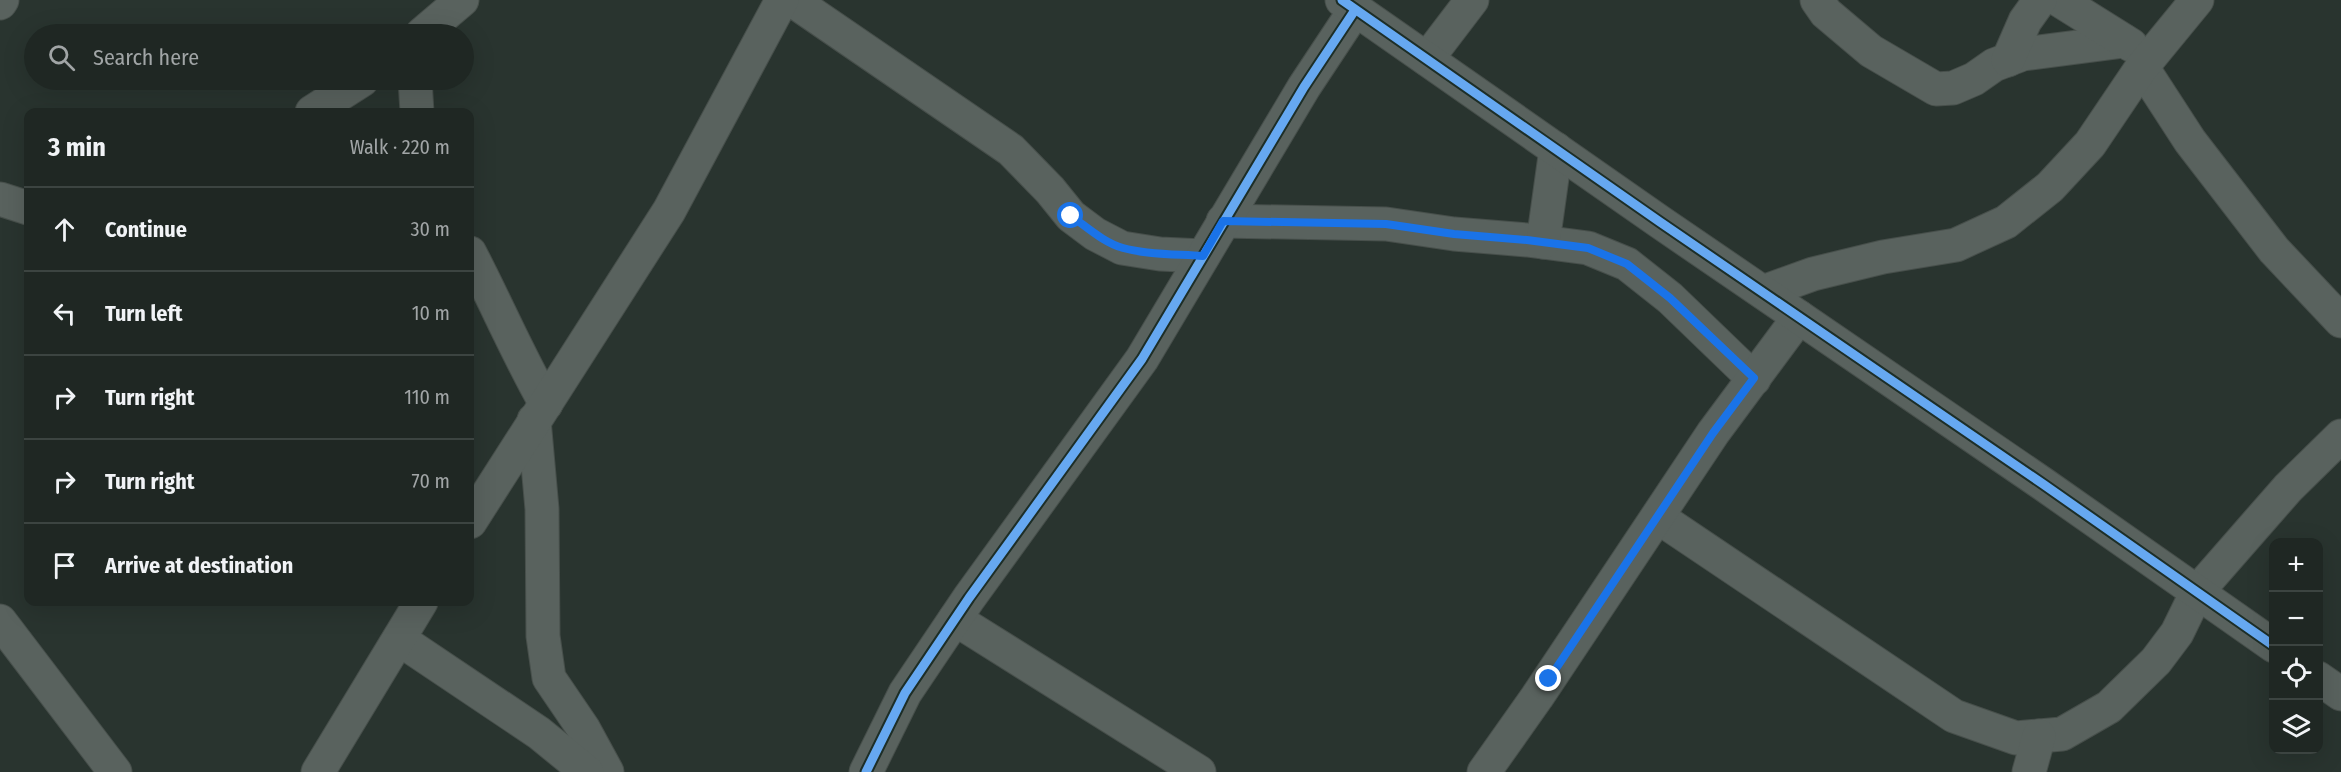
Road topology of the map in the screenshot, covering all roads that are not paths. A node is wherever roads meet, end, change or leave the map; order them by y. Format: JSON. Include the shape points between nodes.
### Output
{"nodes":[{"id":1,"x":462,"y":0,"type":"edge"},
{"id":2,"x":1472,"y":0,"type":"edge"},
{"id":3,"x":1817,"y":0,"type":"edge"},
{"id":4,"x":2040,"y":0,"type":"edge"},
{"id":5,"x":2059,"y":0,"type":"edge"},
{"id":6,"x":2197,"y":0,"type":"edge"},
{"id":7,"x":795,"y":1,"type":"edge"},
{"id":8,"x":1349,"y":5,"type":"edge"},
{"id":9,"x":434,"y":24,"type":"edge"},
{"id":10,"x":2139,"y":55,"type":"junction"},
{"id":11,"x":1427,"y":59,"type":"junction"},
{"id":12,"x":2008,"y":60,"type":"junction"},
{"id":13,"x":350,"y":90,"type":"edge"},
{"id":14,"x":416,"y":90,"type":"edge"},
{"id":15,"x":327,"y":108,"type":"edge"},
{"id":16,"x":417,"y":108,"type":"edge"},
{"id":17,"x":1556,"y":149,"type":"junction"},
{"id":18,"x":0,"y":199,"type":"edge"},
{"id":19,"x":24,"y":207,"type":"edge"},
{"id":20,"x":1223,"y":221,"type":"junction"},
{"id":21,"x":1543,"y":242,"type":"junction"},
{"id":22,"x":1203,"y":256,"type":"junction"},
{"id":23,"x":474,"y":261,"type":"edge"},
{"id":24,"x":1763,"y":292,"type":"junction"},
{"id":25,"x":1799,"y":317,"type":"junction"},
{"id":26,"x":2341,"y":321,"type":"edge"},
{"id":27,"x":1754,"y":378,"type":"junction"},
{"id":28,"x":540,"y":412,"type":"junction"},
{"id":29,"x":2341,"y":436,"type":"edge"},
{"id":30,"x":474,"y":516,"type":"edge"},
{"id":31,"x":1658,"y":517,"type":"junction"},
{"id":32,"x":2197,"y":592,"type":"junction"},
{"id":33,"x":420,"y":606,"type":"edge"},
{"id":34,"x":955,"y":619,"type":"junction"},
{"id":35,"x":0,"y":621,"type":"edge"},
{"id":36,"x":399,"y":639,"type":"junction"},
{"id":37,"x":2269,"y":642,"type":"edge"},
{"id":38,"x":2323,"y":681,"type":"edge"},
{"id":39,"x":2341,"y":694,"type":"edge"},
{"id":40,"x":2039,"y":736,"type":"junction"},
{"id":41,"x":869,"y":771,"type":"edge"},
{"id":42,"x":115,"y":772,"type":"edge"},
{"id":43,"x":318,"y":772,"type":"edge"},
{"id":44,"x":587,"y":772,"type":"edge"},
{"id":45,"x":607,"y":772,"type":"edge"},
{"id":46,"x":1199,"y":772,"type":"edge"},
{"id":47,"x":1484,"y":772,"type":"edge"},
{"id":48,"x":2029,"y":772,"type":"edge"}],
"edges":[{"from":1,"to":9,"type":"street"},
{"from":2,"to":11,"type":"street"},
{"from":3,"to":12,"type":"street","via":[[1871,51],[1936,89],[1953,88]]},
{"from":4,"to":12,"type":"street","via":[[2025,21]]},
{"from":5,"to":10,"type":"street"},
{"from":6,"to":10,"type":"street"},
{"from":7,"to":22,"type":"street","via":[[1011,150],[1071,216],[1095,234],[1122,248]]},
{"from":7,"to":28,"type":"street","via":[[669,211]]},
{"from":8,"to":11,"type":"street"},
{"from":8,"to":20,"type":"street"},
{"from":10,"to":12,"type":"street","via":[[2023,54]]},
{"from":10,"to":24,"type":"street","via":[[2090,144],[2050,188],[2006,222],[1956,245],[1813,273]]},
{"from":10,"to":26,"type":"street","via":[[2190,141],[2274,250]]},
{"from":11,"to":17,"type":"street"},
{"from":13,"to":15,"type":"street"},
{"from":14,"to":16,"type":"street"},
{"from":17,"to":21,"type":"street"},
{"from":17,"to":24,"type":"street"},
{"from":18,"to":19,"type":"street"},
{"from":20,"to":21,"type":"street","via":[[1386,224]]},
{"from":20,"to":22,"type":"street"},
{"from":21,"to":27,"type":"street","via":[[1588,248],[1627,264],[1670,298]]},
{"from":22,"to":34,"type":"street","via":[[1142,359]]},
{"from":23,"to":28,"type":"street"},
{"from":24,"to":25,"type":"street"},
{"from":25,"to":27,"type":"street"},
{"from":25,"to":32,"type":"street"},
{"from":27,"to":31,"type":"street"},
{"from":28,"to":30,"type":"street"},
{"from":28,"to":45,"type":"street","via":[[543,636],[549,678]]},
{"from":29,"to":32,"type":"street","via":[[2288,488]]},
{"from":31,"to":40,"type":"street","via":[[1953,716],[2016,738]]},
{"from":31,"to":47,"type":"street"},
{"from":32,"to":37,"type":"street"},
{"from":32,"to":40,"type":"street","via":[[2156,661],[2109,707],[2062,735]]},
{"from":33,"to":36,"type":"street"},
{"from":34,"to":41,"type":"street","via":[[905,693]]},
{"from":34,"to":46,"type":"street"},
{"from":35,"to":42,"type":"street"},
{"from":36,"to":43,"type":"street"},
{"from":36,"to":44,"type":"street","via":[[538,733]]},
{"from":38,"to":39,"type":"street"},
{"from":40,"to":48,"type":"street"}]}
